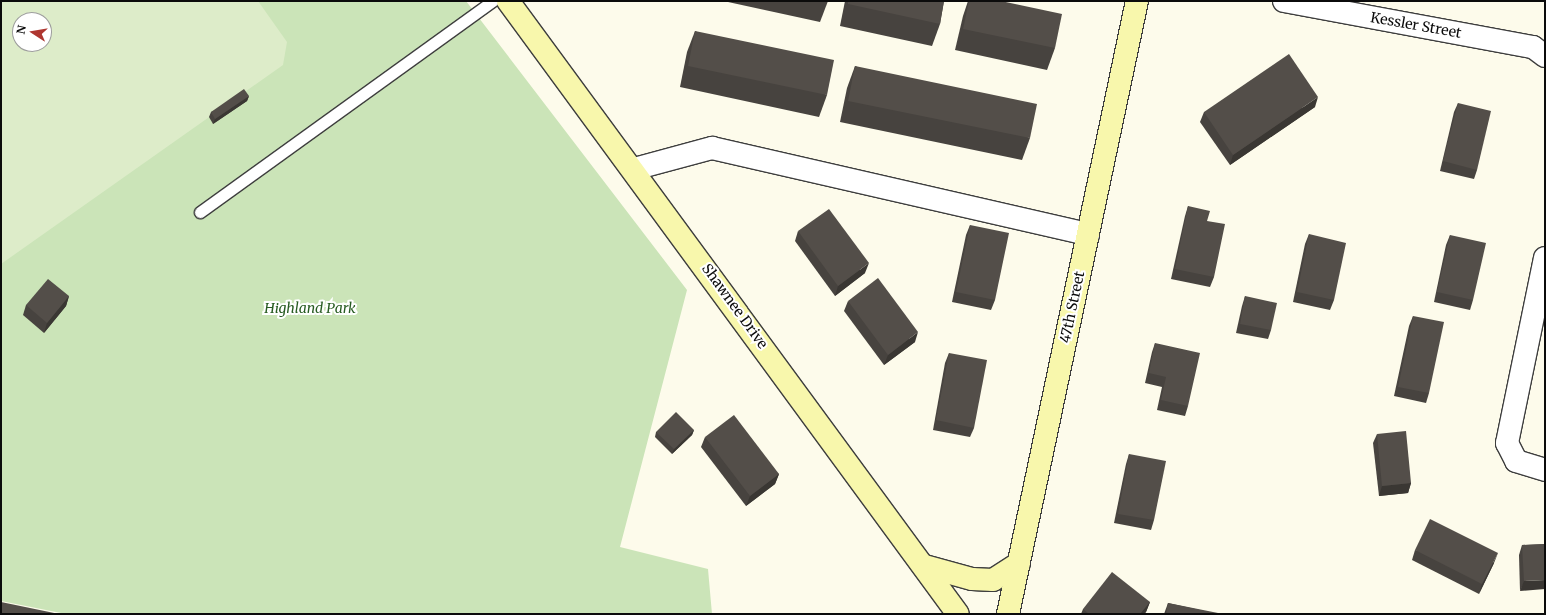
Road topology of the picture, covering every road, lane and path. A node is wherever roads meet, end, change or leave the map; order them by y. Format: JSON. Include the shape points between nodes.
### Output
{"nodes":[{"id":1,"x":493,"y":1,"type":"edge"},
{"id":2,"x":508,"y":1,"type":"edge"},
{"id":3,"x":1137,"y":1,"type":"edge"},
{"id":4,"x":1284,"y":1,"type":"edge"},
{"id":5,"x":1545,"y":56,"type":"edge"},
{"id":6,"x":634,"y":169,"type":"junction"},
{"id":7,"x":200,"y":212,"type":"dead end"},
{"id":8,"x":1088,"y":234,"type":"junction"},
{"id":9,"x":1545,"y":258,"type":"edge"},
{"id":10,"x":1545,"y":470,"type":"edge"},
{"id":11,"x":1019,"y":563,"type":"junction"},
{"id":12,"x":925,"y":566,"type":"junction"},
{"id":13,"x":958,"y":614,"type":"edge"},
{"id":14,"x":1008,"y":614,"type":"edge"}],
"edges":[{"from":1,"to":7,"type":"lane"},
{"from":2,"to":6,"type":"main road","name":"Shawnee Drive"},
{"from":3,"to":8,"type":"main road","name":"47th Street"},
{"from":4,"to":5,"type":"street","name":"Kessler Street","via":[[1533,47]]},
{"from":6,"to":8,"type":"street","via":[[712,148]]},
{"from":6,"to":12,"type":"main road","name":"Shawnee Drive"},
{"from":8,"to":11,"type":"main road","name":"47th Street"},
{"from":9,"to":10,"type":"street","via":[[1507,443],[1516,461]]},
{"from":11,"to":12,"type":"main road","via":[[993,580],[972,579]]},
{"from":11,"to":14,"type":"main road","name":"47th Street"},
{"from":12,"to":13,"type":"main road","name":"Shawnee Drive"}]}
